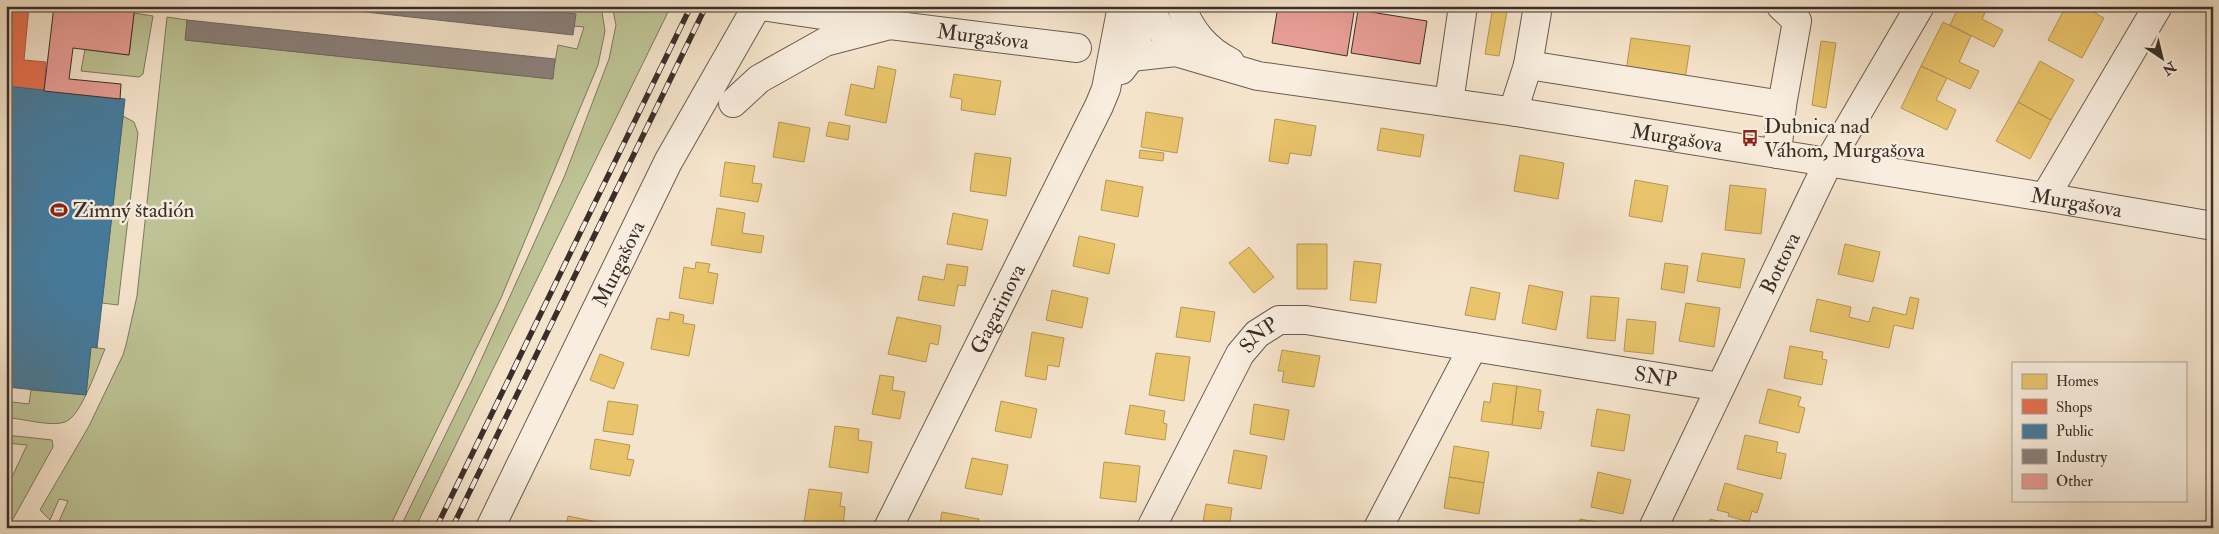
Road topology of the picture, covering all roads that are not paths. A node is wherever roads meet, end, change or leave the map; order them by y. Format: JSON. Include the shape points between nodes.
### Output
{"nodes":[{"id":1,"x":757,"y":6,"type":"edge"},
{"id":2,"x":761,"y":6,"type":"edge"},
{"id":3,"x":1181,"y":6,"type":"edge"},
{"id":4,"x":1463,"y":6,"type":"edge"},
{"id":5,"x":1538,"y":6,"type":"edge"},
{"id":6,"x":1780,"y":6,"type":"edge"},
{"id":7,"x":1920,"y":6,"type":"edge"},
{"id":8,"x":2158,"y":6,"type":"edge"},
{"id":9,"x":1142,"y":9,"type":"edge"},
{"id":10,"x":890,"y":25,"type":"junction"},
{"id":11,"x":1076,"y":48,"type":"dead end"},
{"id":12,"x":1176,"y":52,"type":"junction"},
{"id":13,"x":1131,"y":57,"type":"junction"},
{"id":14,"x":1528,"y":65,"type":"junction"},
{"id":15,"x":1258,"y":76,"type":"junction"},
{"id":16,"x":1106,"y":89,"type":"junction"},
{"id":17,"x":1449,"y":102,"type":"junction"},
{"id":18,"x":733,"y":103,"type":"dead end"},
{"id":19,"x":1782,"y":105,"type":"junction"},
{"id":20,"x":1516,"y":112,"type":"junction"},
{"id":21,"x":1777,"y":154,"type":"junction"},
{"id":22,"x":1828,"y":163,"type":"junction"},
{"id":23,"x":2045,"y":197,"type":"junction"},
{"id":24,"x":2213,"y":226,"type":"edge"},
{"id":25,"x":1473,"y":348,"type":"junction"},
{"id":26,"x":1720,"y":387,"type":"junction"},
{"id":27,"x":490,"y":528,"type":"edge"},
{"id":28,"x":888,"y":528,"type":"edge"},
{"id":29,"x":1150,"y":528,"type":"edge"},
{"id":30,"x":1378,"y":528,"type":"edge"},
{"id":31,"x":1653,"y":528,"type":"edge"}],
"edges":[{"from":1,"to":27,"type":"street","name":"Murgašova","via":[[668,162]]},
{"from":2,"to":10,"type":"street","name":"Murgašova"},
{"from":3,"to":15,"type":"street","name":"Murgašova","via":[[1199,38],[1214,54]]},
{"from":4,"to":17,"type":"street"},
{"from":5,"to":14,"type":"street"},
{"from":6,"to":19,"type":"street","via":[[1797,21]]},
{"from":7,"to":22,"type":"street","name":"Bottova"},
{"from":8,"to":23,"type":"street"},
{"from":9,"to":12,"type":"street"},
{"from":9,"to":13,"type":"street","name":"Gagarinova"},
{"from":9,"to":16,"type":"street","name":"Gagarinova"},
{"from":10,"to":11,"type":"street","name":"Murgašova"},
{"from":10,"to":18,"type":"street","name":"Murgašova","via":[[825,42],[759,79]]},
{"from":12,"to":13,"type":"street","name":"Murgašova"},
{"from":12,"to":15,"type":"street","name":"Murgašova"},
{"from":13,"to":16,"type":"street","name":"Gagarinova"},
{"from":14,"to":19,"type":"street"},
{"from":14,"to":20,"type":"street"},
{"from":15,"to":17,"type":"street","name":"Murgašova"},
{"from":16,"to":28,"type":"street","name":"Gagarinova"},
{"from":17,"to":20,"type":"street","name":"Murgašova"},
{"from":19,"to":21,"type":"street"},
{"from":20,"to":21,"type":"street","name":"Murgašova"},
{"from":21,"to":22,"type":"street","name":"Murgašova"},
{"from":22,"to":23,"type":"street","name":"Murgašova"},
{"from":22,"to":26,"type":"street","name":"Bottova"},
{"from":23,"to":24,"type":"street","name":"Murgašova"},
{"from":25,"to":26,"type":"street","name":"SNP"},
{"from":25,"to":29,"type":"street","name":"SNP","via":[[1306,320],[1279,320],[1257,334],[1240,354]]},
{"from":25,"to":30,"type":"street"},
{"from":26,"to":31,"type":"street","name":"Bottova"}]}
